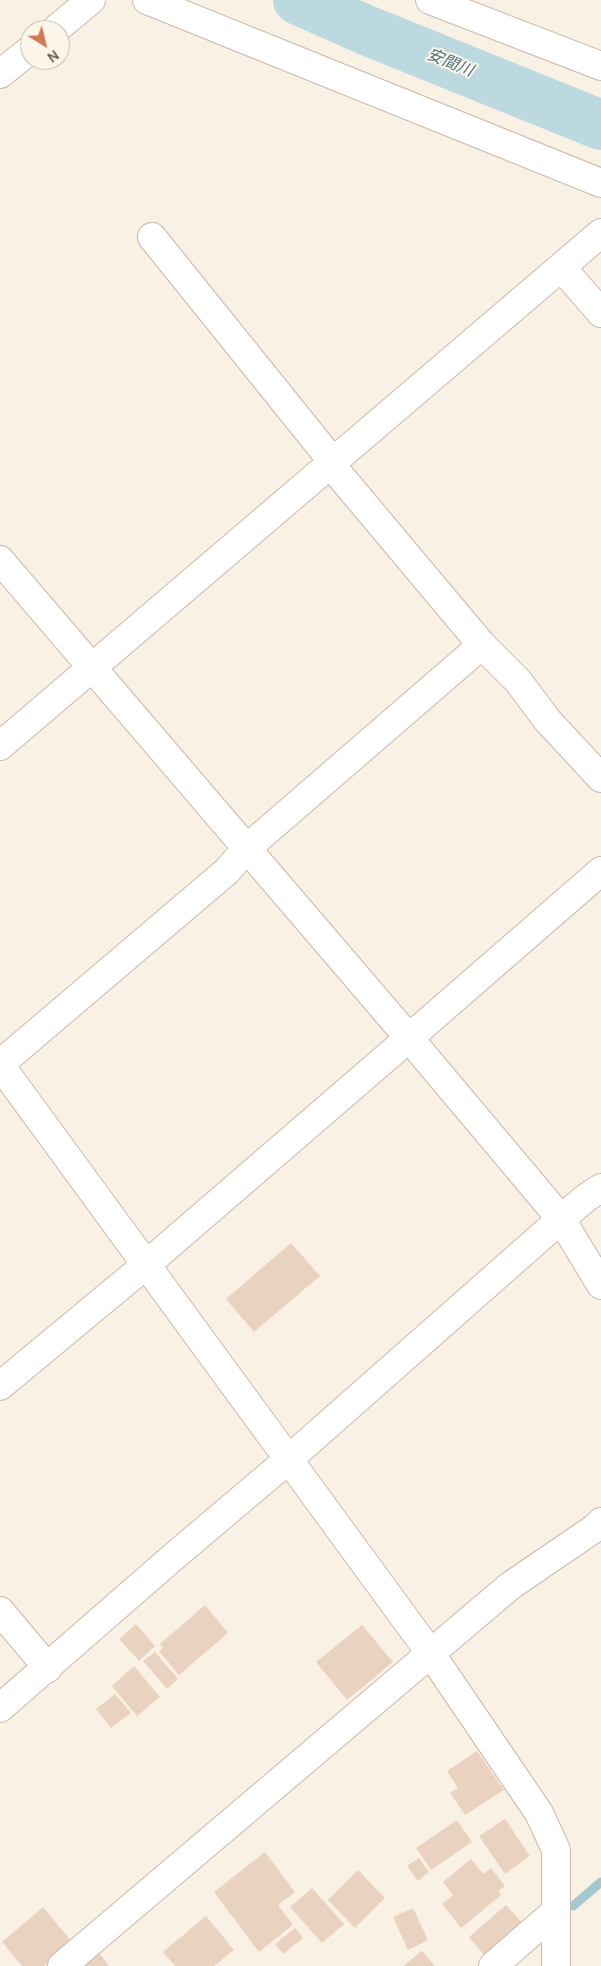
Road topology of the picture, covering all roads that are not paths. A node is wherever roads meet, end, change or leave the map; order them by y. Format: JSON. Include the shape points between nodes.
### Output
{"nodes":[{"id":1,"x":92,"y":0,"type":"edge"},
{"id":2,"x":147,"y":0,"type":"edge"},
{"id":3,"x":430,"y":0,"type":"edge"},
{"id":4,"x":67,"y":20,"type":"edge"},
{"id":5,"x":20,"y":58,"type":"edge"},
{"id":6,"x":601,"y":66,"type":"edge"},
{"id":7,"x":0,"y":74,"type":"edge"},
{"id":8,"x":601,"y":182,"type":"edge"},
{"id":9,"x":601,"y":233,"type":"edge"},
{"id":10,"x":152,"y":237,"type":"dead end"},
{"id":11,"x":562,"y":268,"type":"junction"},
{"id":12,"x":601,"y":313,"type":"edge"},
{"id":13,"x":331,"y":466,"type":"junction"},
{"id":14,"x":0,"y":560,"type":"edge"},
{"id":15,"x":482,"y":645,"type":"junction"},
{"id":16,"x":92,"y":666,"type":"junction"},
{"id":17,"x":0,"y":746,"type":"edge"},
{"id":18,"x":601,"y":778,"type":"edge"},
{"id":19,"x":246,"y":850,"type":"junction"},
{"id":20,"x":601,"y":871,"type":"edge"},
{"id":21,"x":409,"y":1038,"type":"junction"},
{"id":22,"x":0,"y":1064,"type":"edge"},
{"id":23,"x":601,"y":1188,"type":"edge"},
{"id":24,"x":560,"y":1219,"type":"junction"},
{"id":25,"x":147,"y":1264,"type":"junction"},
{"id":26,"x":601,"y":1285,"type":"edge"},
{"id":27,"x":0,"y":1386,"type":"edge"},
{"id":28,"x":290,"y":1459,"type":"junction"},
{"id":29,"x":601,"y":1522,"type":"edge"},
{"id":30,"x":0,"y":1611,"type":"edge"},
{"id":31,"x":432,"y":1654,"type":"junction"},
{"id":32,"x":48,"y":1668,"type":"junction"},
{"id":33,"x":0,"y":1708,"type":"edge"},
{"id":34,"x":556,"y":1911,"type":"junction"},
{"id":35,"x":62,"y":1966,"type":"edge"},
{"id":36,"x":493,"y":1966,"type":"edge"},
{"id":37,"x":556,"y":1966,"type":"edge"}],
"edges":[{"from":1,"to":4,"type":"street"},
{"from":2,"to":8,"type":"street"},
{"from":3,"to":6,"type":"street"},
{"from":5,"to":7,"type":"street"},
{"from":9,"to":11,"type":"street"},
{"from":10,"to":13,"type":"street","via":[[325,452]]},
{"from":11,"to":12,"type":"street"},
{"from":11,"to":13,"type":"street"},
{"from":13,"to":15,"type":"street"},
{"from":13,"to":16,"type":"street"},
{"from":14,"to":16,"type":"street"},
{"from":15,"to":18,"type":"street"},
{"from":15,"to":19,"type":"street"},
{"from":16,"to":17,"type":"street"},
{"from":16,"to":19,"type":"street"},
{"from":19,"to":21,"type":"street"},
{"from":19,"to":22,"type":"street","via":[[227,871]]},
{"from":20,"to":21,"type":"street"},
{"from":21,"to":24,"type":"street"},
{"from":21,"to":25,"type":"street"},
{"from":22,"to":25,"type":"street"},
{"from":23,"to":24,"type":"street"},
{"from":24,"to":26,"type":"street"},
{"from":24,"to":28,"type":"street"},
{"from":25,"to":27,"type":"street"},
{"from":25,"to":28,"type":"street"},
{"from":28,"to":31,"type":"street"},
{"from":28,"to":32,"type":"street"},
{"from":29,"to":31,"type":"street","via":[[510,1586]]},
{"from":30,"to":32,"type":"street"},
{"from":31,"to":34,"type":"street","via":[[539,1813],[556,1850]]},
{"from":31,"to":35,"type":"street"},
{"from":32,"to":33,"type":"street"},
{"from":34,"to":36,"type":"street"},
{"from":34,"to":37,"type":"street"}]}
